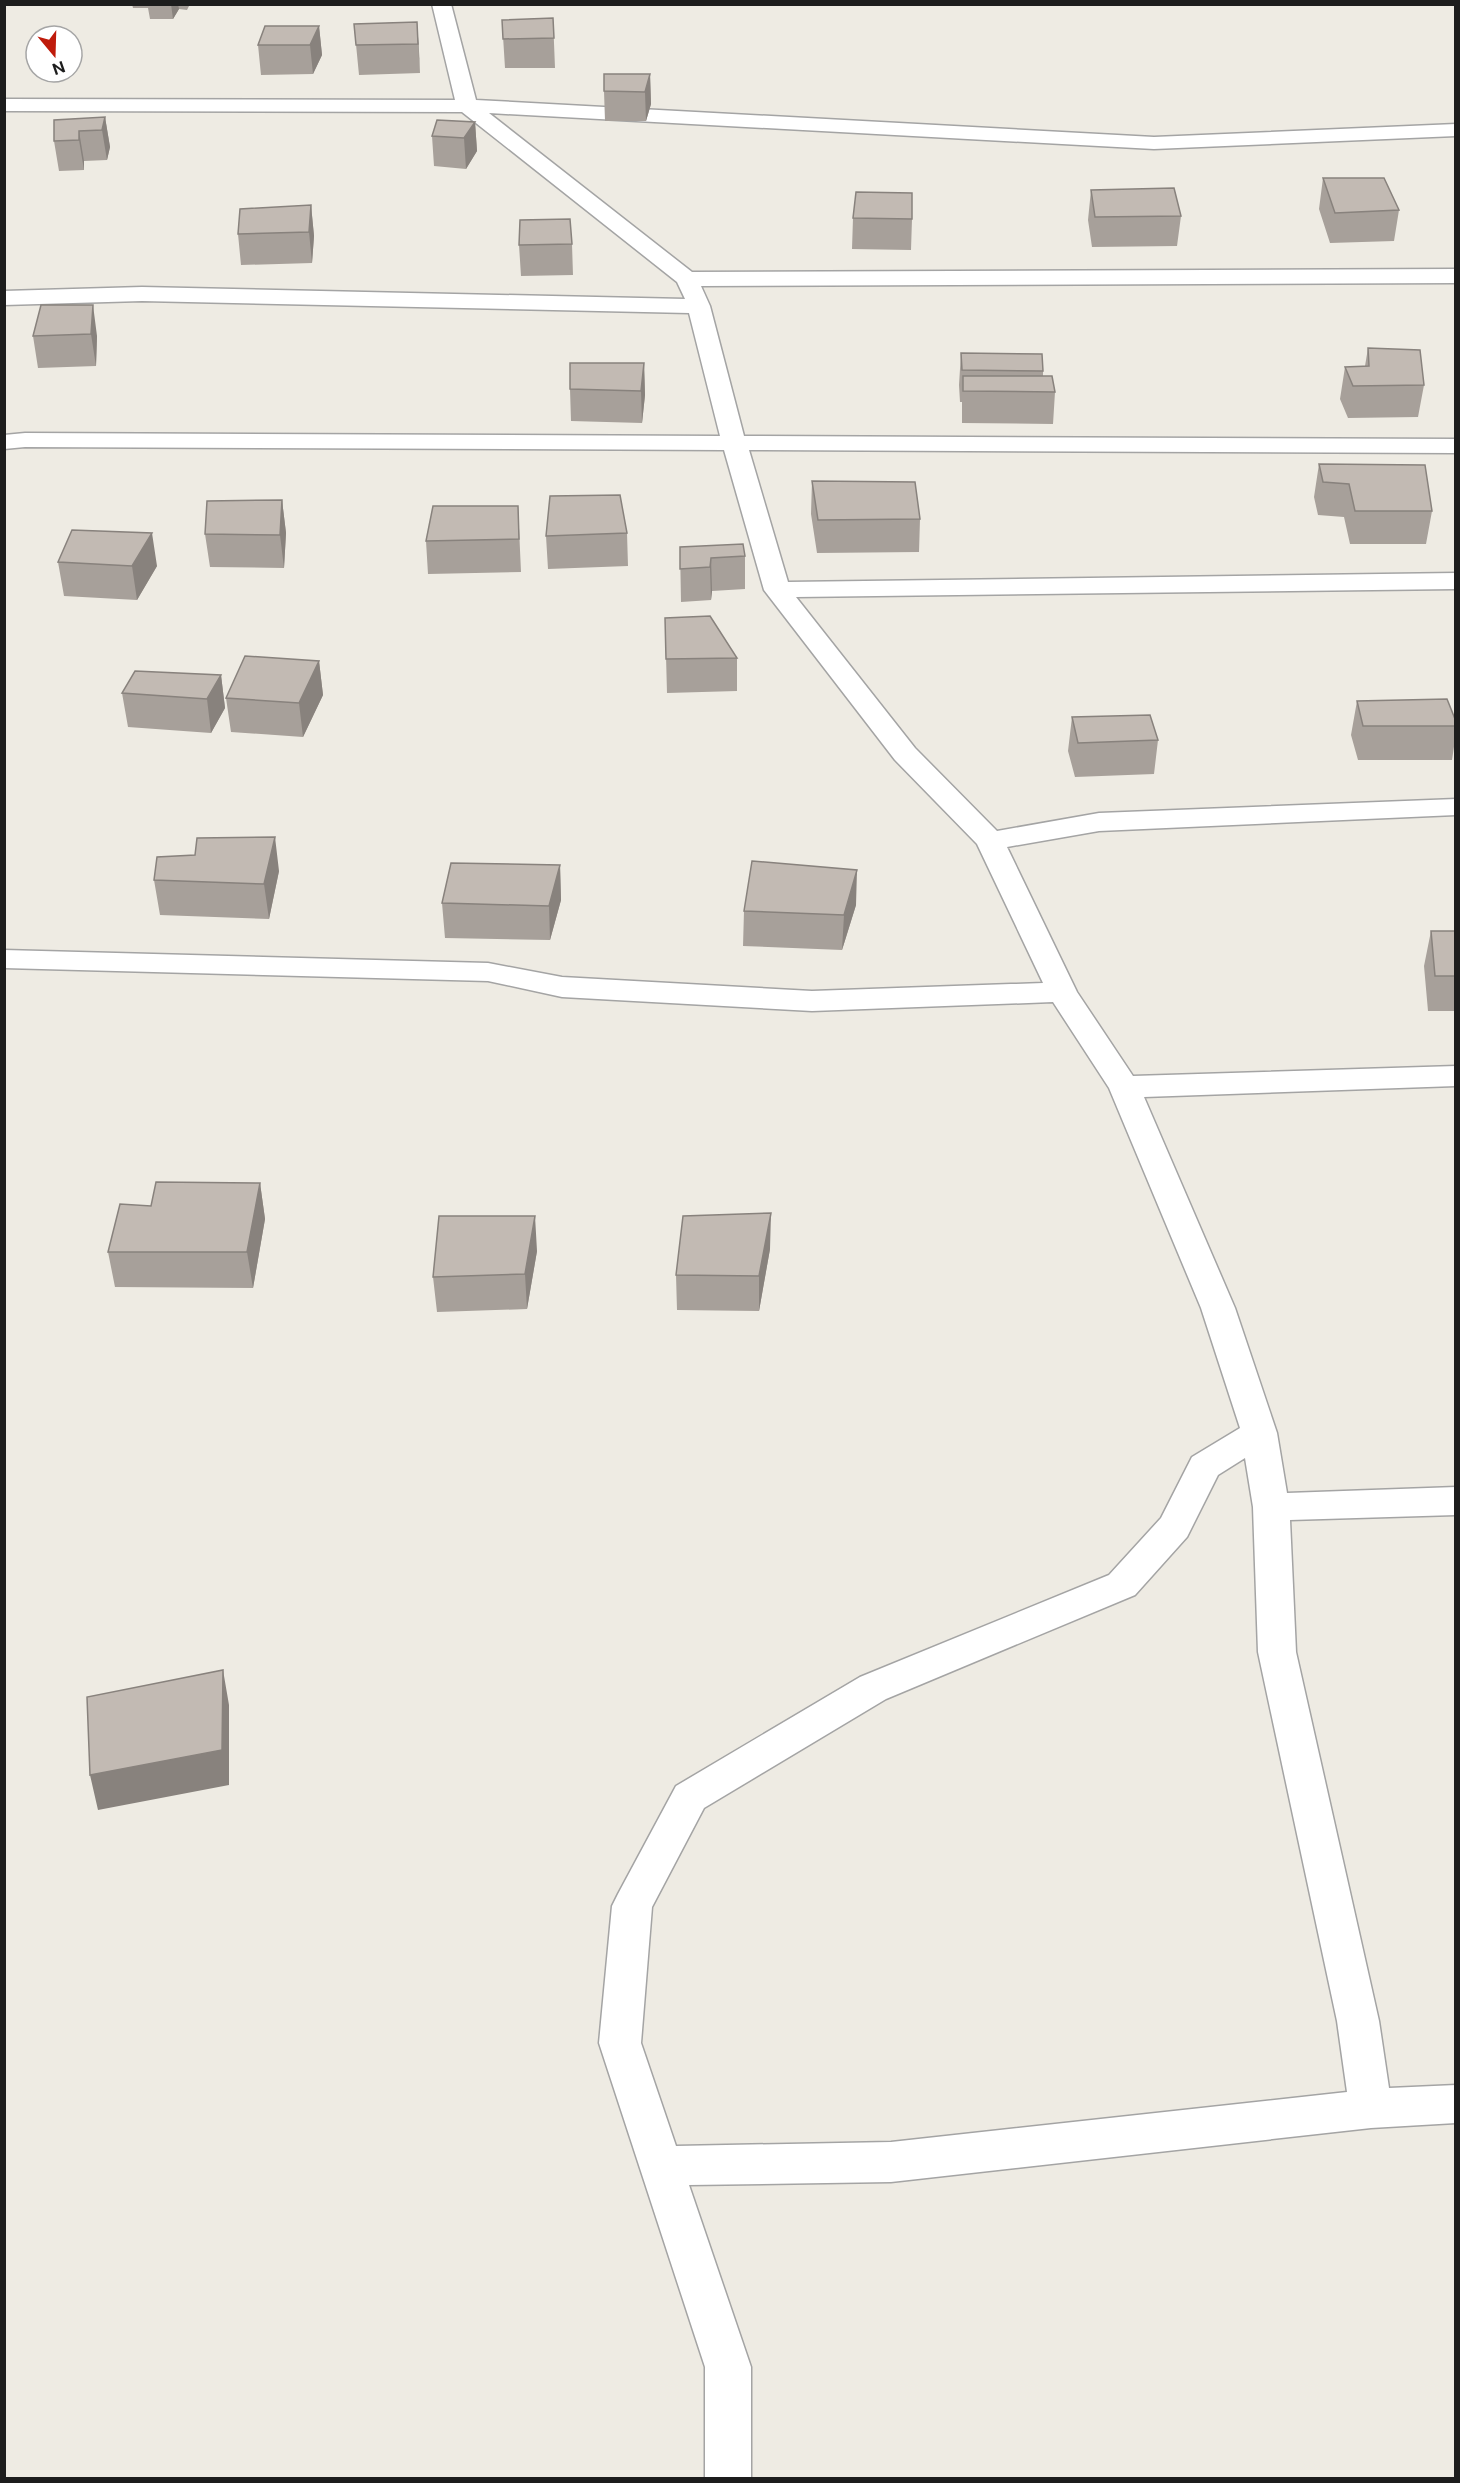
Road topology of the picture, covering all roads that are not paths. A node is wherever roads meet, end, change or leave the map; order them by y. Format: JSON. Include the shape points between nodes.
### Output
{"nodes":[{"id":1,"x":441,"y":4,"type":"edge"},
{"id":2,"x":4,"y":105,"type":"edge"},
{"id":3,"x":467,"y":106,"type":"junction"},
{"id":4,"x":1455,"y":130,"type":"edge"},
{"id":5,"x":1455,"y":276,"type":"edge"},
{"id":6,"x":687,"y":279,"type":"junction"},
{"id":7,"x":4,"y":298,"type":"edge"},
{"id":8,"x":699,"y":306,"type":"junction"},
{"id":9,"x":4,"y":442,"type":"edge"},
{"id":10,"x":734,"y":442,"type":"junction"},
{"id":11,"x":1455,"y":446,"type":"edge"},
{"id":12,"x":1455,"y":581,"type":"edge"},
{"id":13,"x":777,"y":590,"type":"junction"},
{"id":14,"x":1455,"y":807,"type":"edge"},
{"id":15,"x":990,"y":841,"type":"junction"},
{"id":16,"x":4,"y":959,"type":"edge"},
{"id":17,"x":1062,"y":992,"type":"junction"},
{"id":18,"x":1455,"y":1076,"type":"edge"},
{"id":19,"x":1124,"y":1087,"type":"junction"},
{"id":20,"x":1259,"y":1433,"type":"junction"},
{"id":21,"x":1455,"y":1501,"type":"edge"},
{"id":22,"x":1272,"y":1507,"type":"junction"},
{"id":23,"x":1455,"y":2104,"type":"edge"},
{"id":24,"x":1371,"y":2109,"type":"junction"},
{"id":25,"x":660,"y":2166,"type":"junction"},
{"id":26,"x":728,"y":2478,"type":"edge"}],
"edges":[{"from":1,"to":3,"type":"street"},
{"from":2,"to":3,"type":"street"},
{"from":3,"to":4,"type":"street","via":[[1154,142]]},
{"from":3,"to":6,"type":"street"},
{"from":5,"to":6,"type":"street"},
{"from":6,"to":8,"type":"street"},
{"from":7,"to":8,"type":"street","via":[[142,294]]},
{"from":8,"to":10,"type":"street"},
{"from":9,"to":10,"type":"street"},
{"from":10,"to":11,"type":"street"},
{"from":10,"to":13,"type":"street"},
{"from":12,"to":13,"type":"street"},
{"from":13,"to":15,"type":"street","via":[[905,754]]},
{"from":14,"to":15,"type":"street","via":[[1099,822]]},
{"from":15,"to":17,"type":"street"},
{"from":16,"to":17,"type":"street","via":[[488,972],[562,987],[812,1001]]},
{"from":17,"to":19,"type":"street"},
{"from":18,"to":19,"type":"street"},
{"from":19,"to":20,"type":"street","via":[[1218,1308]]},
{"from":20,"to":22,"type":"street"},
{"from":20,"to":25,"type":"street","via":[[1204,1466],[1174,1527],[1122,1585],[873,1688],[690,1797],[632,1906],[620,2043]]},
{"from":21,"to":22,"type":"street"},
{"from":22,"to":24,"type":"street","via":[[1277,1652],[1358,2021]]},
{"from":23,"to":24,"type":"street"},
{"from":24,"to":25,"type":"street","via":[[891,2162]]},
{"from":25,"to":26,"type":"street","via":[[728,2367]]}]}
